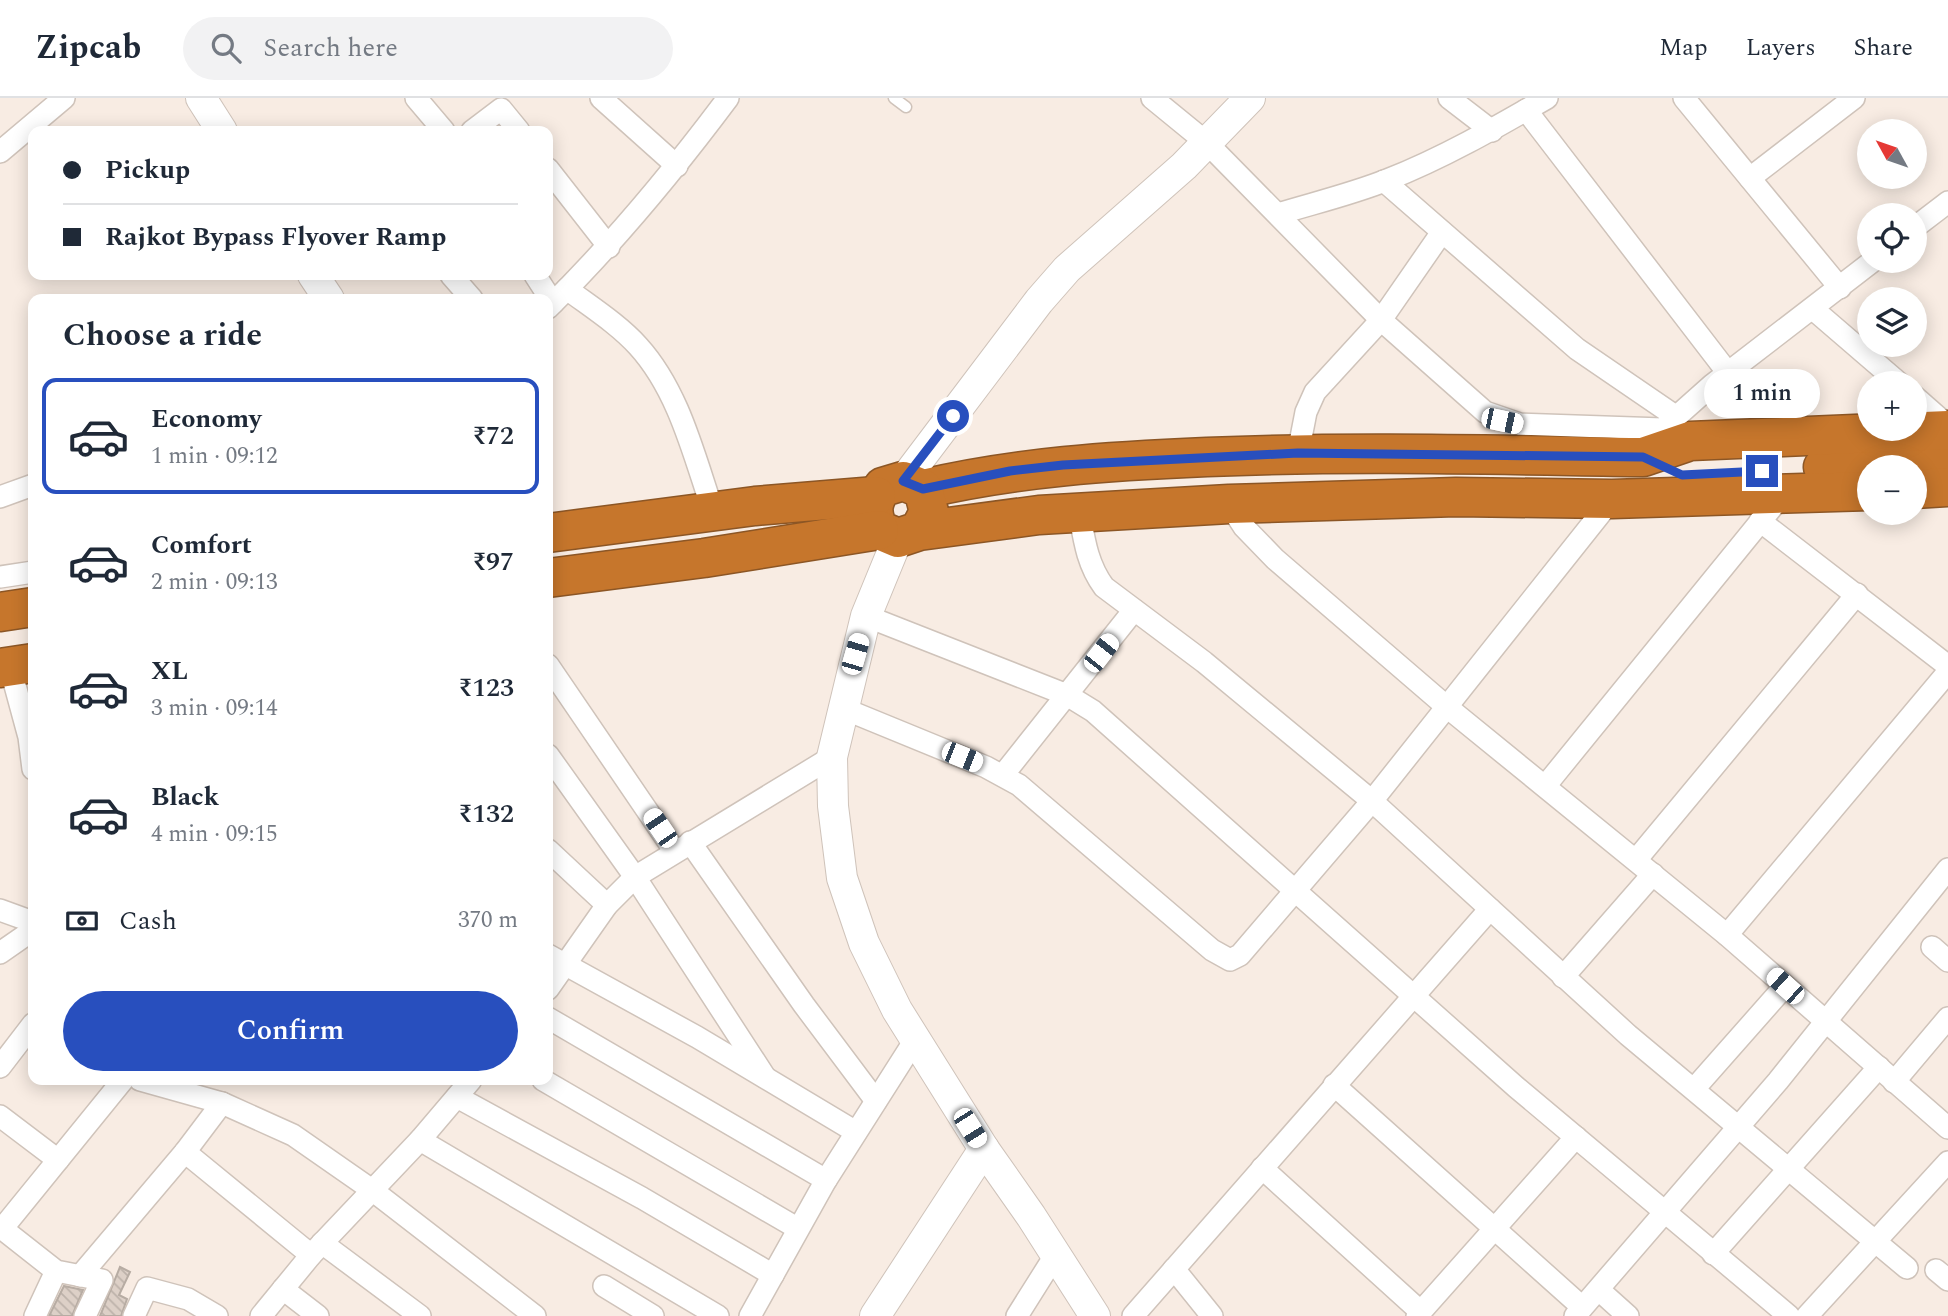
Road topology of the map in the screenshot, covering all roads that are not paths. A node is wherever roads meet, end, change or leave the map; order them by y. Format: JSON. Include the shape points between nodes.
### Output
{"nodes":[{"id":1,"x":64,"y":98,"type":"edge"},
{"id":2,"x":201,"y":98,"type":"edge"},
{"id":3,"x":416,"y":98,"type":"edge"},
{"id":4,"x":601,"y":98,"type":"edge"},
{"id":5,"x":728,"y":98,"type":"edge"},
{"id":6,"x":894,"y":98,"type":"edge"},
{"id":7,"x":1152,"y":98,"type":"edge"},
{"id":8,"x":1250,"y":98,"type":"edge"},
{"id":9,"x":1449,"y":98,"type":"edge"},
{"id":10,"x":1547,"y":98,"type":"edge"},
{"id":11,"x":1684,"y":98,"type":"edge"},
{"id":12,"x":1854,"y":98,"type":"edge"},
{"id":13,"x":497,"y":103,"type":"edge"},
{"id":14,"x":906,"y":107,"type":"dead end"},
{"id":15,"x":1527,"y":110,"type":"junction"},
{"id":16,"x":31,"y":126,"type":"edge"},
{"id":17,"x":219,"y":126,"type":"edge"},
{"id":18,"x":440,"y":126,"type":"edge"},
{"id":19,"x":476,"y":126,"type":"edge"},
{"id":20,"x":515,"y":126,"type":"edge"},
{"id":21,"x":28,"y":128,"type":"edge"},
{"id":22,"x":1492,"y":131,"type":"junction"},
{"id":23,"x":1207,"y":144,"type":"junction"},
{"id":24,"x":0,"y":152,"type":"edge"},
{"id":25,"x":677,"y":166,"type":"junction"},
{"id":26,"x":553,"y":175,"type":"edge"},
{"id":27,"x":1750,"y":178,"type":"junction"},
{"id":28,"x":1384,"y":181,"type":"junction"},
{"id":29,"x":1943,"y":212,"type":"edge"},
{"id":30,"x":1278,"y":214,"type":"junction"},
{"id":31,"x":1927,"y":221,"type":"edge"},
{"id":32,"x":1442,"y":232,"type":"junction"},
{"id":33,"x":609,"y":247,"type":"junction"},
{"id":34,"x":1858,"y":273,"type":"edge"},
{"id":35,"x":455,"y":280,"type":"edge"},
{"id":36,"x":539,"y":280,"type":"edge"},
{"id":37,"x":1840,"y":288,"type":"junction"},
{"id":38,"x":468,"y":294,"type":"edge"},
{"id":39,"x":551,"y":294,"type":"edge"},
{"id":40,"x":556,"y":300,"type":"edge"},
{"id":41,"x":1812,"y":309,"type":"junction"},
{"id":42,"x":1381,"y":320,"type":"junction"},
{"id":43,"x":1885,"y":371,"type":"edge"},
{"id":44,"x":1728,"y":373,"type":"junction"},
{"id":45,"x":1927,"y":408,"type":"edge"},
{"id":46,"x":1948,"y":428,"type":"edge"},
{"id":47,"x":1660,"y":434,"type":"junction"},
{"id":48,"x":1298,"y":453,"type":"junction"},
{"id":49,"x":1948,"y":460,"type":"edge"},
{"id":50,"x":28,"y":487,"type":"edge"},
{"id":51,"x":1948,"y":487,"type":"edge"},
{"id":52,"x":1927,"y":488,"type":"edge"},
{"id":53,"x":1857,"y":493,"type":"edge"},
{"id":54,"x":0,"y":497,"type":"edge"},
{"id":55,"x":1612,"y":499,"type":"junction"},
{"id":56,"x":1228,"y":504,"type":"junction"},
{"id":57,"x":1771,"y":508,"type":"junction"},
{"id":58,"x":713,"y":511,"type":"junction"},
{"id":59,"x":900,"y":511,"type":"junction"},
{"id":60,"x":1079,"y":511,"type":"junction"},
{"id":61,"x":553,"y":532,"type":"edge"},
{"id":62,"x":28,"y":573,"type":"edge"},
{"id":63,"x":0,"y":577,"type":"edge"},
{"id":64,"x":553,"y":577,"type":"edge"},
{"id":65,"x":1857,"y":594,"type":"junction"},
{"id":66,"x":28,"y":608,"type":"edge"},
{"id":67,"x":1134,"y":610,"type":"junction"},
{"id":68,"x":0,"y":612,"type":"edge"},
{"id":69,"x":866,"y":616,"type":"junction"},
{"id":70,"x":14,"y":666,"type":"edge"},
{"id":71,"x":1948,"y":666,"type":"edge"},
{"id":72,"x":553,"y":672,"type":"edge"},
{"id":73,"x":1948,"y":672,"type":"edge"},
{"id":74,"x":1067,"y":695,"type":"junction"},
{"id":75,"x":1447,"y":707,"type":"junction"},
{"id":76,"x":842,"y":708,"type":"junction"},
{"id":77,"x":28,"y":742,"type":"edge"},
{"id":78,"x":831,"y":757,"type":"junction"},
{"id":79,"x":553,"y":762,"type":"edge"},
{"id":80,"x":1003,"y":775,"type":"junction"},
{"id":81,"x":1546,"y":785,"type":"junction"},
{"id":82,"x":1372,"y":801,"type":"junction"},
{"id":83,"x":682,"y":846,"type":"junction"},
{"id":84,"x":553,"y":855,"type":"edge"},
{"id":85,"x":1636,"y":860,"type":"junction"},
{"id":86,"x":1948,"y":869,"type":"edge"},
{"id":87,"x":1653,"y":874,"type":"junction"},
{"id":88,"x":635,"y":877,"type":"junction"},
{"id":89,"x":1297,"y":890,"type":"junction"},
{"id":90,"x":607,"y":905,"type":"junction"},
{"id":91,"x":1490,"y":909,"type":"junction"},
{"id":92,"x":0,"y":910,"type":"edge"},
{"id":93,"x":28,"y":920,"type":"edge"},
{"id":94,"x":28,"y":933,"type":"edge"},
{"id":95,"x":1727,"y":935,"type":"junction"},
{"id":96,"x":0,"y":953,"type":"edge"},
{"id":97,"x":557,"y":960,"type":"edge"},
{"id":98,"x":1563,"y":977,"type":"junction"},
{"id":99,"x":1785,"y":986,"type":"junction"},
{"id":100,"x":1413,"y":994,"type":"junction"},
{"id":101,"x":1948,"y":1018,"type":"edge"},
{"id":102,"x":553,"y":1021,"type":"edge"},
{"id":103,"x":1826,"y":1021,"type":"junction"},
{"id":104,"x":28,"y":1031,"type":"edge"},
{"id":105,"x":915,"y":1040,"type":"junction"},
{"id":106,"x":0,"y":1067,"type":"edge"},
{"id":107,"x":1887,"y":1074,"type":"junction"},
{"id":108,"x":765,"y":1077,"type":"junction"},
{"id":109,"x":119,"y":1085,"type":"edge"},
{"id":110,"x":158,"y":1085,"type":"edge"},
{"id":111,"x":467,"y":1085,"type":"edge"},
{"id":112,"x":552,"y":1085,"type":"edge"},
{"id":113,"x":1334,"y":1085,"type":"junction"},
{"id":114,"x":1694,"y":1089,"type":"junction"},
{"id":115,"x":457,"y":1097,"type":"junction"},
{"id":116,"x":876,"y":1101,"type":"junction"},
{"id":117,"x":222,"y":1103,"type":"junction"},
{"id":118,"x":0,"y":1116,"type":"edge"},
{"id":119,"x":1739,"y":1126,"type":"junction"},
{"id":120,"x":1948,"y":1128,"type":"edge"},
{"id":121,"x":856,"y":1132,"type":"junction"},
{"id":122,"x":1576,"y":1137,"type":"junction"},
{"id":123,"x":421,"y":1140,"type":"junction"},
{"id":124,"x":984,"y":1149,"type":"junction"},
{"id":125,"x":185,"y":1152,"type":"junction"},
{"id":126,"x":58,"y":1160,"type":"junction"},
{"id":127,"x":1948,"y":1162,"type":"edge"},
{"id":128,"x":1262,"y":1168,"type":"junction"},
{"id":129,"x":1789,"y":1169,"type":"junction"},
{"id":130,"x":826,"y":1180,"type":"junction"},
{"id":131,"x":372,"y":1190,"type":"junction"},
{"id":132,"x":1665,"y":1214,"type":"junction"},
{"id":133,"x":1,"y":1228,"type":"edge"},
{"id":134,"x":797,"y":1228,"type":"junction"},
{"id":135,"x":1496,"y":1228,"type":"junction"},
{"id":136,"x":1876,"y":1240,"type":"junction"},
{"id":137,"x":316,"y":1249,"type":"junction"},
{"id":138,"x":1056,"y":1254,"type":"junction"},
{"id":139,"x":1713,"y":1254,"type":"junction"},
{"id":140,"x":1907,"y":1268,"type":"dead end"},
{"id":141,"x":1174,"y":1269,"type":"junction"},
{"id":142,"x":56,"y":1271,"type":"junction"},
{"id":143,"x":772,"y":1275,"type":"junction"},
{"id":144,"x":80,"y":1276,"type":"junction"},
{"id":145,"x":604,"y":1286,"type":"dead end"},
{"id":146,"x":283,"y":1289,"type":"junction"},
{"id":147,"x":1599,"y":1290,"type":"junction"},
{"id":148,"x":184,"y":1308,"type":"edge"},
{"id":149,"x":882,"y":1311,"type":"edge"},
{"id":150,"x":1578,"y":1312,"type":"edge"},
{"id":151,"x":528,"y":1314,"type":"edge"},
{"id":152,"x":1419,"y":1314,"type":"edge"},
{"id":153,"x":35,"y":1316,"type":"edge"},
{"id":154,"x":85,"y":1316,"type":"edge"},
{"id":155,"x":134,"y":1316,"type":"edge"},
{"id":156,"x":217,"y":1316,"type":"edge"},
{"id":157,"x":261,"y":1316,"type":"edge"},
{"id":158,"x":318,"y":1316,"type":"edge"},
{"id":159,"x":420,"y":1316,"type":"edge"},
{"id":160,"x":653,"y":1316,"type":"edge"},
{"id":161,"x":718,"y":1316,"type":"edge"},
{"id":162,"x":750,"y":1316,"type":"edge"},
{"id":163,"x":1017,"y":1316,"type":"edge"},
{"id":164,"x":1095,"y":1316,"type":"edge"},
{"id":165,"x":1133,"y":1316,"type":"edge"},
{"id":166,"x":1212,"y":1316,"type":"edge"},
{"id":167,"x":1628,"y":1316,"type":"edge"},
{"id":168,"x":1789,"y":1316,"type":"edge"},
{"id":169,"x":1807,"y":1316,"type":"edge"}],
"edges":[{"from":1,"to":16,"type":"street"},
{"from":2,"to":17,"type":"street"},
{"from":3,"to":18,"type":"street"},
{"from":4,"to":25,"type":"street"},
{"from":5,"to":25,"type":"street"},
{"from":6,"to":14,"type":"lane"},
{"from":7,"to":23,"type":"street"},
{"from":8,"to":23,"type":"street"},
{"from":9,"to":22,"type":"street"},
{"from":10,"to":15,"type":"street"},
{"from":11,"to":27,"type":"street"},
{"from":12,"to":27,"type":"street"},
{"from":13,"to":19,"type":"street"},
{"from":13,"to":20,"type":"street"},
{"from":15,"to":22,"type":"street"},
{"from":15,"to":44,"type":"street"},
{"from":21,"to":24,"type":"street"},
{"from":22,"to":28,"type":"street"},
{"from":23,"to":30,"type":"street"},
{"from":23,"to":59,"type":"street","via":[[1067,269],[1039,301]]},
{"from":25,"to":33,"type":"street"},
{"from":26,"to":33,"type":"street"},
{"from":27,"to":37,"type":"street"},
{"from":28,"to":30,"type":"street"},
{"from":28,"to":32,"type":"street"},
{"from":29,"to":31,"type":"street"},
{"from":30,"to":42,"type":"street"},
{"from":32,"to":42,"type":"street"},
{"from":32,"to":47,"type":"street","via":[[1577,349]]},
{"from":33,"to":40,"type":"street"},
{"from":34,"to":37,"type":"street"},
{"from":35,"to":38,"type":"street"},
{"from":36,"to":39,"type":"street"},
{"from":37,"to":41,"type":"street"},
{"from":40,"to":58,"type":"street","via":[[624,331],[654,367],[671,395]]},
{"from":41,"to":43,"type":"street"},
{"from":41,"to":44,"type":"street"},
{"from":42,"to":47,"type":"street","via":[[1485,412],[1502,421]]},
{"from":42,"to":48,"type":"street","via":[[1315,392]]},
{"from":44,"to":47,"type":"street"},
{"from":45,"to":46,"type":"street"},
{"from":46,"to":47,"type":"highway","via":[[1690,441]]},
{"from":47,"to":48,"type":"highway"},
{"from":47,"to":49,"type":"highway","via":[[1682,475]]},
{"from":48,"to":59,"type":"highway","via":[[1063,465],[997,473]]},
{"from":50,"to":54,"type":"street"},
{"from":51,"to":52,"type":"highway"},
{"from":53,"to":57,"type":"highway"},
{"from":55,"to":56,"type":"highway","via":[[1456,497]]},
{"from":55,"to":57,"type":"highway"},
{"from":55,"to":75,"type":"street"},
{"from":56,"to":60,"type":"highway"},
{"from":56,"to":75,"type":"street","via":[[1259,545]]},
{"from":57,"to":65,"type":"street"},
{"from":57,"to":81,"type":"street"},
{"from":58,"to":59,"type":"highway"},
{"from":58,"to":61,"type":"highway"},
{"from":59,"to":60,"type":"highway"},
{"from":59,"to":64,"type":"highway","via":[[704,558]]},
{"from":59,"to":69,"type":"street"},
{"from":60,"to":67,"type":"street","via":[[1093,572],[1104,587]]},
{"from":62,"to":63,"type":"street"},
{"from":65,"to":71,"type":"street"},
{"from":65,"to":85,"type":"street"},
{"from":66,"to":68,"type":"highway"},
{"from":67,"to":74,"type":"street"},
{"from":67,"to":82,"type":"street"},
{"from":69,"to":74,"type":"street"},
{"from":69,"to":76,"type":"street"},
{"from":70,"to":77,"type":"street"},
{"from":72,"to":83,"type":"street"},
{"from":73,"to":95,"type":"street"},
{"from":74,"to":80,"type":"street"},
{"from":74,"to":89,"type":"street","via":[[1093,711]]},
{"from":75,"to":81,"type":"street"},
{"from":75,"to":82,"type":"street"},
{"from":76,"to":78,"type":"street"},
{"from":76,"to":80,"type":"street"},
{"from":78,"to":83,"type":"street"},
{"from":78,"to":105,"type":"street","via":[[837,843],[851,910],[880,979]]},
{"from":79,"to":88,"type":"street"},
{"from":80,"to":89,"type":"street","via":[[1220,957],[1230,960],[1240,955]]},
{"from":81,"to":85,"type":"street"},
{"from":82,"to":89,"type":"street"},
{"from":82,"to":91,"type":"street"},
{"from":83,"to":88,"type":"street"},
{"from":83,"to":116,"type":"street"},
{"from":84,"to":90,"type":"street"},
{"from":85,"to":87,"type":"street"},
{"from":86,"to":103,"type":"street"},
{"from":87,"to":95,"type":"street"},
{"from":87,"to":98,"type":"street"},
{"from":88,"to":90,"type":"street"},
{"from":88,"to":108,"type":"street"},
{"from":89,"to":100,"type":"street"},
{"from":90,"to":97,"type":"street"},
{"from":91,"to":98,"type":"street"},
{"from":91,"to":100,"type":"street"},
{"from":92,"to":93,"type":"street"},
{"from":94,"to":96,"type":"street"},
{"from":95,"to":99,"type":"street"},
{"from":97,"to":108,"type":"street"},
{"from":98,"to":114,"type":"street"},
{"from":99,"to":103,"type":"street"},
{"from":99,"to":114,"type":"street"},
{"from":100,"to":113,"type":"street"},
{"from":100,"to":122,"type":"street"},
{"from":101,"to":107,"type":"street"},
{"from":102,"to":130,"type":"street"},
{"from":103,"to":107,"type":"street"},
{"from":103,"to":119,"type":"street"},
{"from":104,"to":106,"type":"street"},
{"from":105,"to":116,"type":"street"},
{"from":105,"to":124,"type":"street"},
{"from":107,"to":120,"type":"street"},
{"from":107,"to":129,"type":"street"},
{"from":108,"to":121,"type":"street"},
{"from":109,"to":126,"type":"street"},
{"from":110,"to":117,"type":"street"},
{"from":111,"to":115,"type":"street"},
{"from":112,"to":134,"type":"street"},
{"from":113,"to":128,"type":"street"},
{"from":113,"to":135,"type":"street"},
{"from":114,"to":119,"type":"street"},
{"from":115,"to":123,"type":"street"},
{"from":115,"to":143,"type":"street"},
{"from":116,"to":121,"type":"street"},
{"from":117,"to":125,"type":"street"},
{"from":117,"to":131,"type":"street","via":[[293,1135]]},
{"from":118,"to":126,"type":"street"},
{"from":119,"to":129,"type":"street"},
{"from":119,"to":132,"type":"street"},
{"from":121,"to":130,"type":"street"},
{"from":122,"to":132,"type":"street"},
{"from":122,"to":135,"type":"street"},
{"from":123,"to":131,"type":"street"},
{"from":123,"to":161,"type":"street"},
{"from":124,"to":138,"type":"street"},
{"from":124,"to":149,"type":"street"},
{"from":125,"to":137,"type":"street"},
{"from":125,"to":144,"type":"street"},
{"from":126,"to":133,"type":"street"},
{"from":127,"to":136,"type":"street"},
{"from":128,"to":141,"type":"street"},
{"from":128,"to":152,"type":"street"},
{"from":129,"to":136,"type":"street"},
{"from":129,"to":139,"type":"street"},
{"from":130,"to":134,"type":"street"},
{"from":131,"to":137,"type":"street"},
{"from":131,"to":151,"type":"street"},
{"from":132,"to":139,"type":"street"},
{"from":132,"to":147,"type":"street"},
{"from":133,"to":142,"type":"street"},
{"from":134,"to":143,"type":"street"},
{"from":135,"to":150,"type":"street"},
{"from":135,"to":152,"type":"street"},
{"from":136,"to":140,"type":"street"},
{"from":136,"to":169,"type":"street"},
{"from":137,"to":146,"type":"street"},
{"from":137,"to":159,"type":"street"},
{"from":138,"to":163,"type":"street"},
{"from":138,"to":164,"type":"street"},
{"from":139,"to":168,"type":"street"},
{"from":141,"to":165,"type":"street"},
{"from":141,"to":166,"type":"street"},
{"from":142,"to":144,"type":"street"},
{"from":142,"to":153,"type":"street"},
{"from":143,"to":162,"type":"street"},
{"from":144,"to":154,"type":"street","via":[[102,1280]]},
{"from":145,"to":160,"type":"street"},
{"from":146,"to":157,"type":"street"},
{"from":146,"to":158,"type":"street"},
{"from":147,"to":150,"type":"street"},
{"from":147,"to":167,"type":"street"},
{"from":148,"to":155,"type":"street","via":[[147,1288]]},
{"from":148,"to":156,"type":"street"}]}
